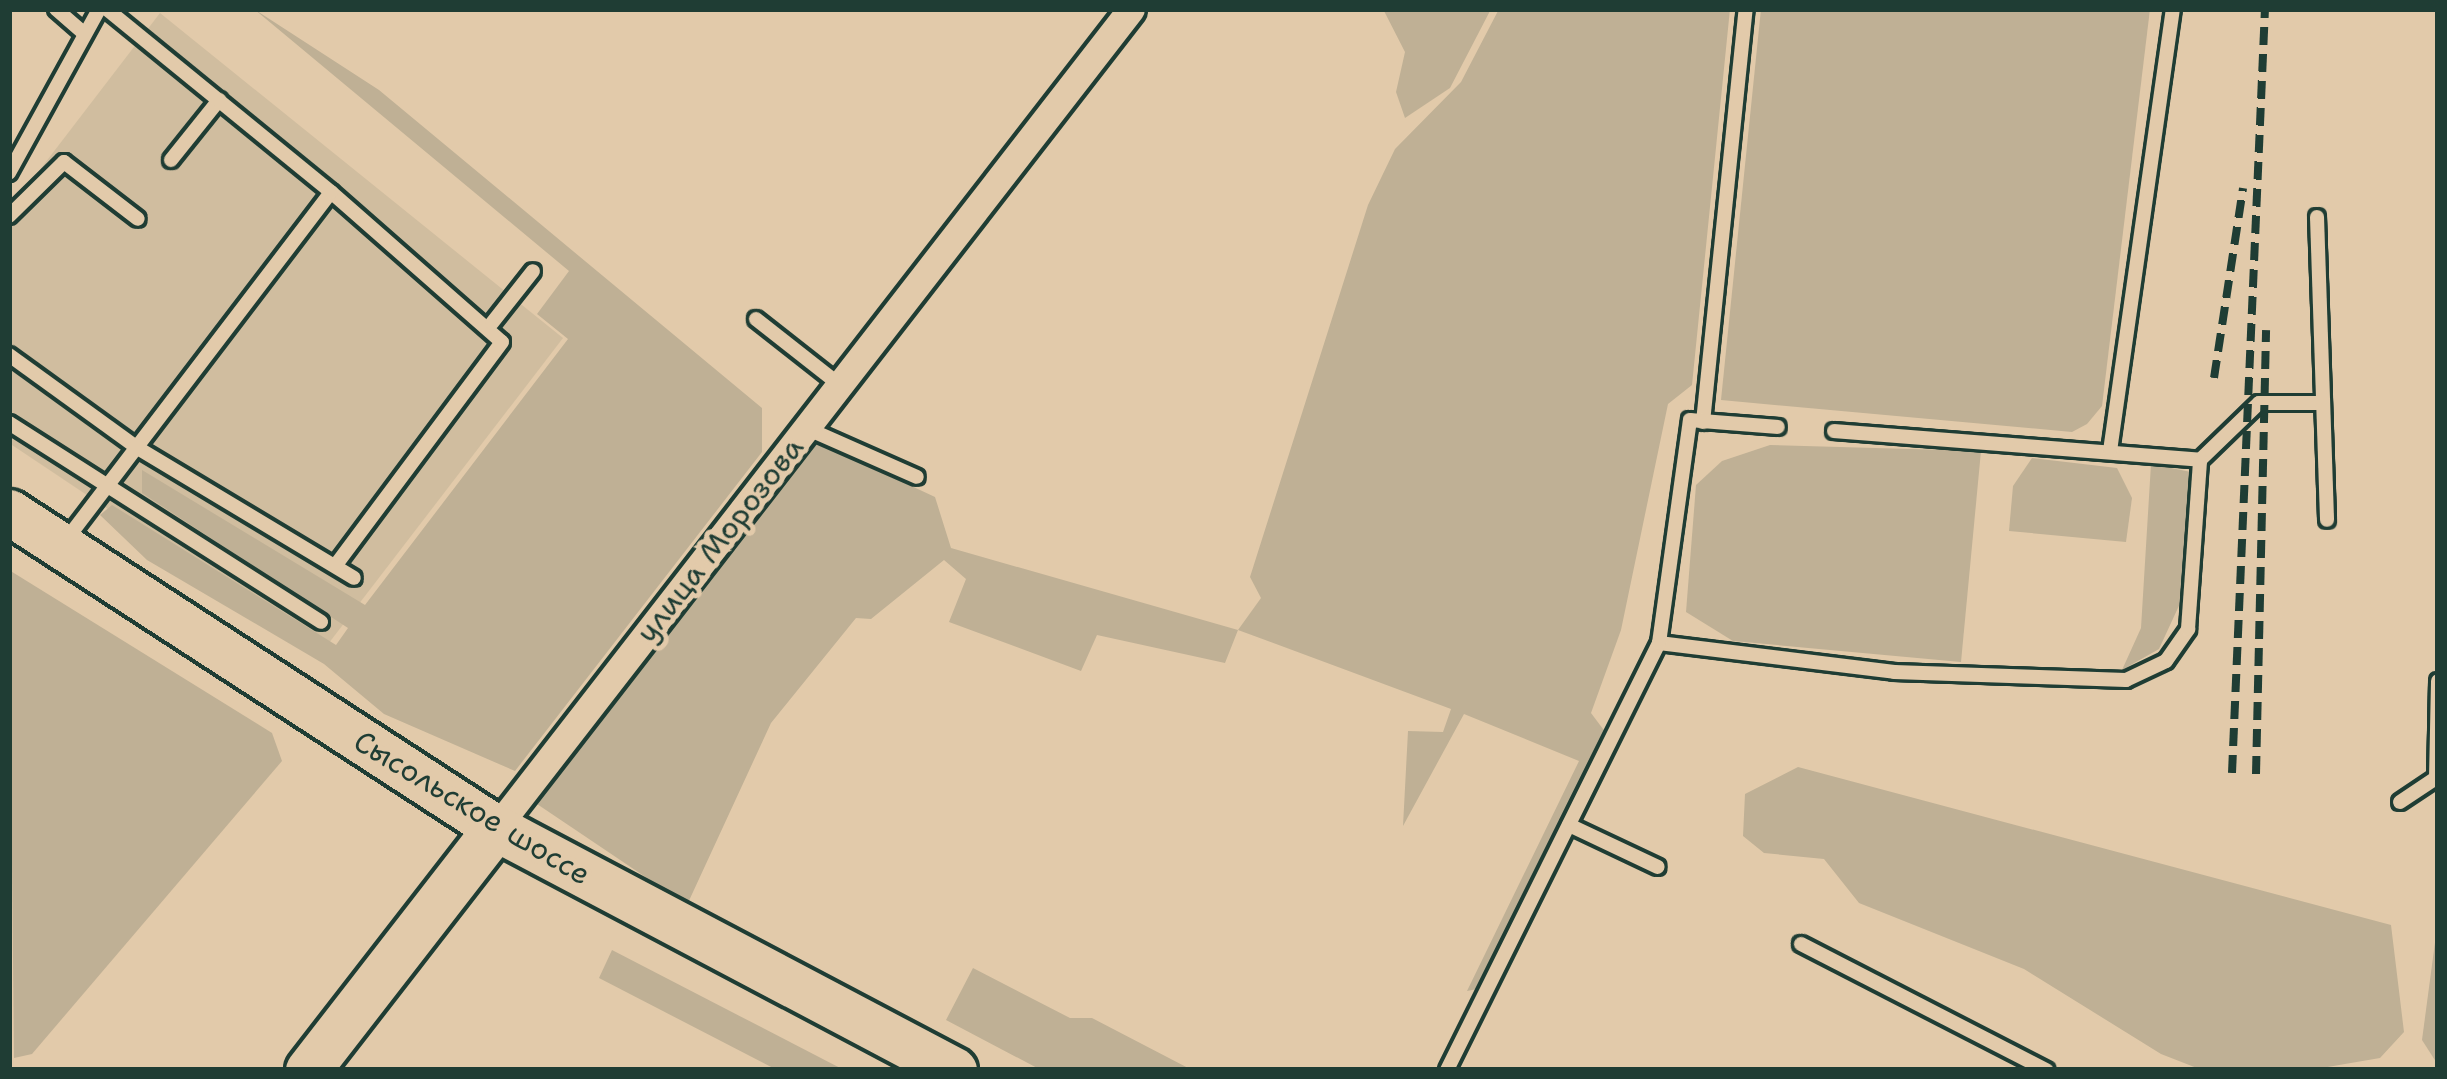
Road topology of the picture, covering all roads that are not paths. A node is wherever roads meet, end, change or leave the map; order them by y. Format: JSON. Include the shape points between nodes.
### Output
{"nodes":[{"id":1,"x":56,"y":9,"type":"edge"},
{"id":2,"x":103,"y":9,"type":"edge"},
{"id":3,"x":1131,"y":9,"type":"edge"},
{"id":4,"x":1746,"y":9,"type":"edge"},
{"id":5,"x":2173,"y":9,"type":"edge"},
{"id":6,"x":82,"y":32,"type":"junction"},
{"id":7,"x":219,"y":100,"type":"junction"},
{"id":8,"x":171,"y":160,"type":"dead end"},
{"id":9,"x":9,"y":172,"type":"edge"},
{"id":10,"x":331,"y":192,"type":"junction"},
{"id":11,"x":9,"y":215,"type":"edge"},
{"id":12,"x":2317,"y":217,"type":"dead end"},
{"id":13,"x":138,"y":219,"type":"dead end"},
{"id":14,"x":533,"y":271,"type":"dead end"},
{"id":15,"x":757,"y":319,"type":"dead end"},
{"id":16,"x":492,"y":323,"type":"junction"},
{"id":17,"x":9,"y":355,"type":"edge"},
{"id":18,"x":840,"y":385,"type":"junction"},
{"id":19,"x":2324,"y":403,"type":"junction"},
{"id":20,"x":1703,"y":422,"type":"junction"},
{"id":21,"x":9,"y":423,"type":"edge"},
{"id":22,"x":1778,"y":427,"type":"dead end"},
{"id":23,"x":806,"y":428,"type":"junction"},
{"id":24,"x":1834,"y":431,"type":"dead end"},
{"id":25,"x":136,"y":447,"type":"junction"},
{"id":26,"x":2110,"y":451,"type":"junction"},
{"id":27,"x":2200,"y":460,"type":"junction"},
{"id":28,"x":916,"y":477,"type":"dead end"},
{"id":29,"x":104,"y":490,"type":"junction"},
{"id":30,"x":9,"y":512,"type":"edge"},
{"id":31,"x":2327,"y":520,"type":"dead end"},
{"id":32,"x":61,"y":546,"type":"junction"},
{"id":33,"x":334,"y":566,"type":"junction"},
{"id":34,"x":354,"y":578,"type":"dead end"},
{"id":35,"x":321,"y":622,"type":"dead end"},
{"id":36,"x":1659,"y":643,"type":"junction"},
{"id":37,"x":2438,"y":680,"type":"edge"},
{"id":38,"x":2400,"y":802,"type":"dead end"},
{"id":39,"x":1569,"y":825,"type":"junction"},
{"id":40,"x":496,"y":828,"type":"junction"},
{"id":41,"x":1658,"y":867,"type":"dead end"},
{"id":42,"x":1801,"y":944,"type":"dead end"},
{"id":43,"x":308,"y":1070,"type":"edge"},
{"id":44,"x":954,"y":1070,"type":"edge"},
{"id":45,"x":1448,"y":1070,"type":"edge"},
{"id":46,"x":2046,"y":1070,"type":"edge"}],
"edges":[{"from":1,"to":6,"type":"lane"},
{"from":2,"to":6,"type":"lane"},
{"from":2,"to":7,"type":"lane"},
{"from":3,"to":18,"type":"street","name":"улица Морозова"},
{"from":4,"to":20,"type":"lane"},
{"from":5,"to":26,"type":"lane"},
{"from":6,"to":9,"type":"lane"},
{"from":7,"to":8,"type":"lane"},
{"from":7,"to":10,"type":"lane"},
{"from":10,"to":16,"type":"lane"},
{"from":10,"to":25,"type":"lane"},
{"from":11,"to":13,"type":"lane","via":[[64,162]]},
{"from":12,"to":19,"type":"lane"},
{"from":14,"to":16,"type":"lane"},
{"from":15,"to":18,"type":"lane"},
{"from":16,"to":33,"type":"lane","via":[[502,342]]},
{"from":17,"to":25,"type":"lane"},
{"from":18,"to":23,"type":"street","name":"улица Морозова"},
{"from":19,"to":27,"type":"lane","via":[[2259,403]]},
{"from":19,"to":31,"type":"lane"},
{"from":20,"to":22,"type":"lane"},
{"from":20,"to":36,"type":"lane","via":[[1690,420]]},
{"from":21,"to":29,"type":"lane"},
{"from":23,"to":28,"type":"lane"},
{"from":23,"to":40,"type":"street","name":"улица Морозова"},
{"from":24,"to":26,"type":"lane"},
{"from":25,"to":29,"type":"lane"},
{"from":25,"to":33,"type":"lane"},
{"from":26,"to":27,"type":"lane"},
{"from":27,"to":36,"type":"lane","via":[[2188,629],[2166,661],[2126,680],[1894,672]]},
{"from":29,"to":32,"type":"lane"},
{"from":29,"to":35,"type":"lane"},
{"from":30,"to":32,"type":"main road","name":"Сысольское шоссе"},
{"from":32,"to":40,"type":"main road","name":"Сысольское шоссе"},
{"from":33,"to":34,"type":"lane"},
{"from":36,"to":39,"type":"lane"},
{"from":37,"to":38,"type":"lane","via":[[2436,778]]},
{"from":39,"to":41,"type":"lane"},
{"from":39,"to":45,"type":"lane"},
{"from":40,"to":43,"type":"main road","name":"улица Морозова"},
{"from":40,"to":44,"type":"main road","name":"Сысольское шоссе"},
{"from":42,"to":46,"type":"lane"}]}
